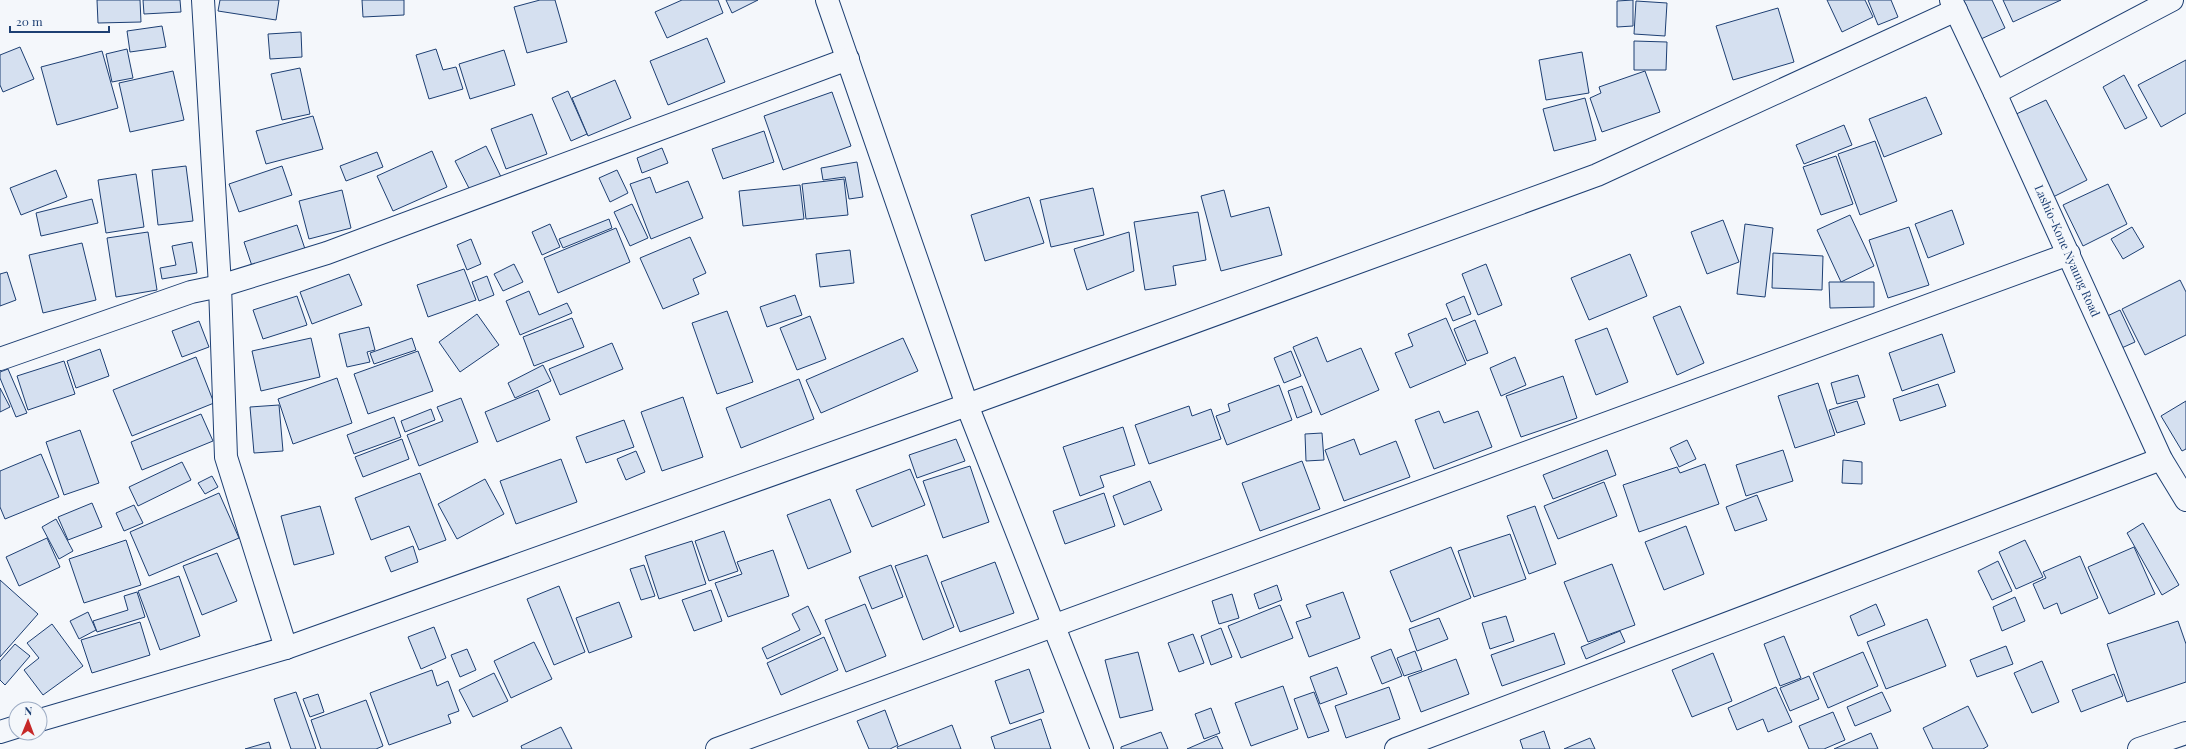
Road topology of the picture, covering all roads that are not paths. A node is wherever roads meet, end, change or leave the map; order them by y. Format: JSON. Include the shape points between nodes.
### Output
{"nodes":[{"id":1,"x":203,"y":0,"type":"edge"},
{"id":2,"x":827,"y":0,"type":"edge"},
{"id":3,"x":2172,"y":0,"type":"edge"},
{"id":4,"x":1953,"y":5,"type":"edge"},
{"id":5,"x":848,"y":59,"type":"junction"},
{"id":6,"x":1995,"y":93,"type":"junction"},
{"id":7,"x":2069,"y":254,"type":"junction"},
{"id":8,"x":220,"y":286,"type":"junction"},
{"id":9,"x":0,"y":358,"type":"edge"},
{"id":10,"x":967,"y":405,"type":"junction"},
{"id":11,"x":2162,"y":459,"type":"junction"},
{"id":12,"x":2186,"y":500,"type":"edge"},
{"id":13,"x":1054,"y":624,"type":"junction"},
{"id":14,"x":286,"y":648,"type":"junction"},
{"id":15,"x":48,"y":718,"type":"edge"},
{"id":16,"x":2186,"y":733,"type":"edge"},
{"id":17,"x":717,"y":749,"type":"edge"},
{"id":18,"x":1102,"y":749,"type":"edge"},
{"id":19,"x":1396,"y":749,"type":"edge"},
{"id":20,"x":2139,"y":749,"type":"edge"}],
"edges":[{"from":1,"to":8,"type":"street"},
{"from":2,"to":5,"type":"street"},
{"from":3,"to":6,"type":"street"},
{"from":4,"to":6,"type":"street","name":"Lashio-Kone Nyaung Road"},
{"from":4,"to":10,"type":"street","via":[[1597,175]]},
{"from":5,"to":8,"type":"street","via":[[327,253]]},
{"from":5,"to":10,"type":"street"},
{"from":6,"to":7,"type":"street","name":"Lashio-Kone Nyaung Road"},
{"from":7,"to":11,"type":"street","name":"Lashio-Kone Nyaung Road"},
{"from":7,"to":13,"type":"street"},
{"from":8,"to":9,"type":"street","via":[[191,292]]},
{"from":8,"to":14,"type":"street","via":[[226,457]]},
{"from":10,"to":13,"type":"street"},
{"from":10,"to":14,"type":"street"},
{"from":11,"to":12,"type":"street","name":"Lashio-Kone Nyaung Road"},
{"from":11,"to":19,"type":"street"},
{"from":13,"to":17,"type":"street"},
{"from":13,"to":18,"type":"street"},
{"from":14,"to":15,"type":"street"},
{"from":16,"to":20,"type":"street"}]}
